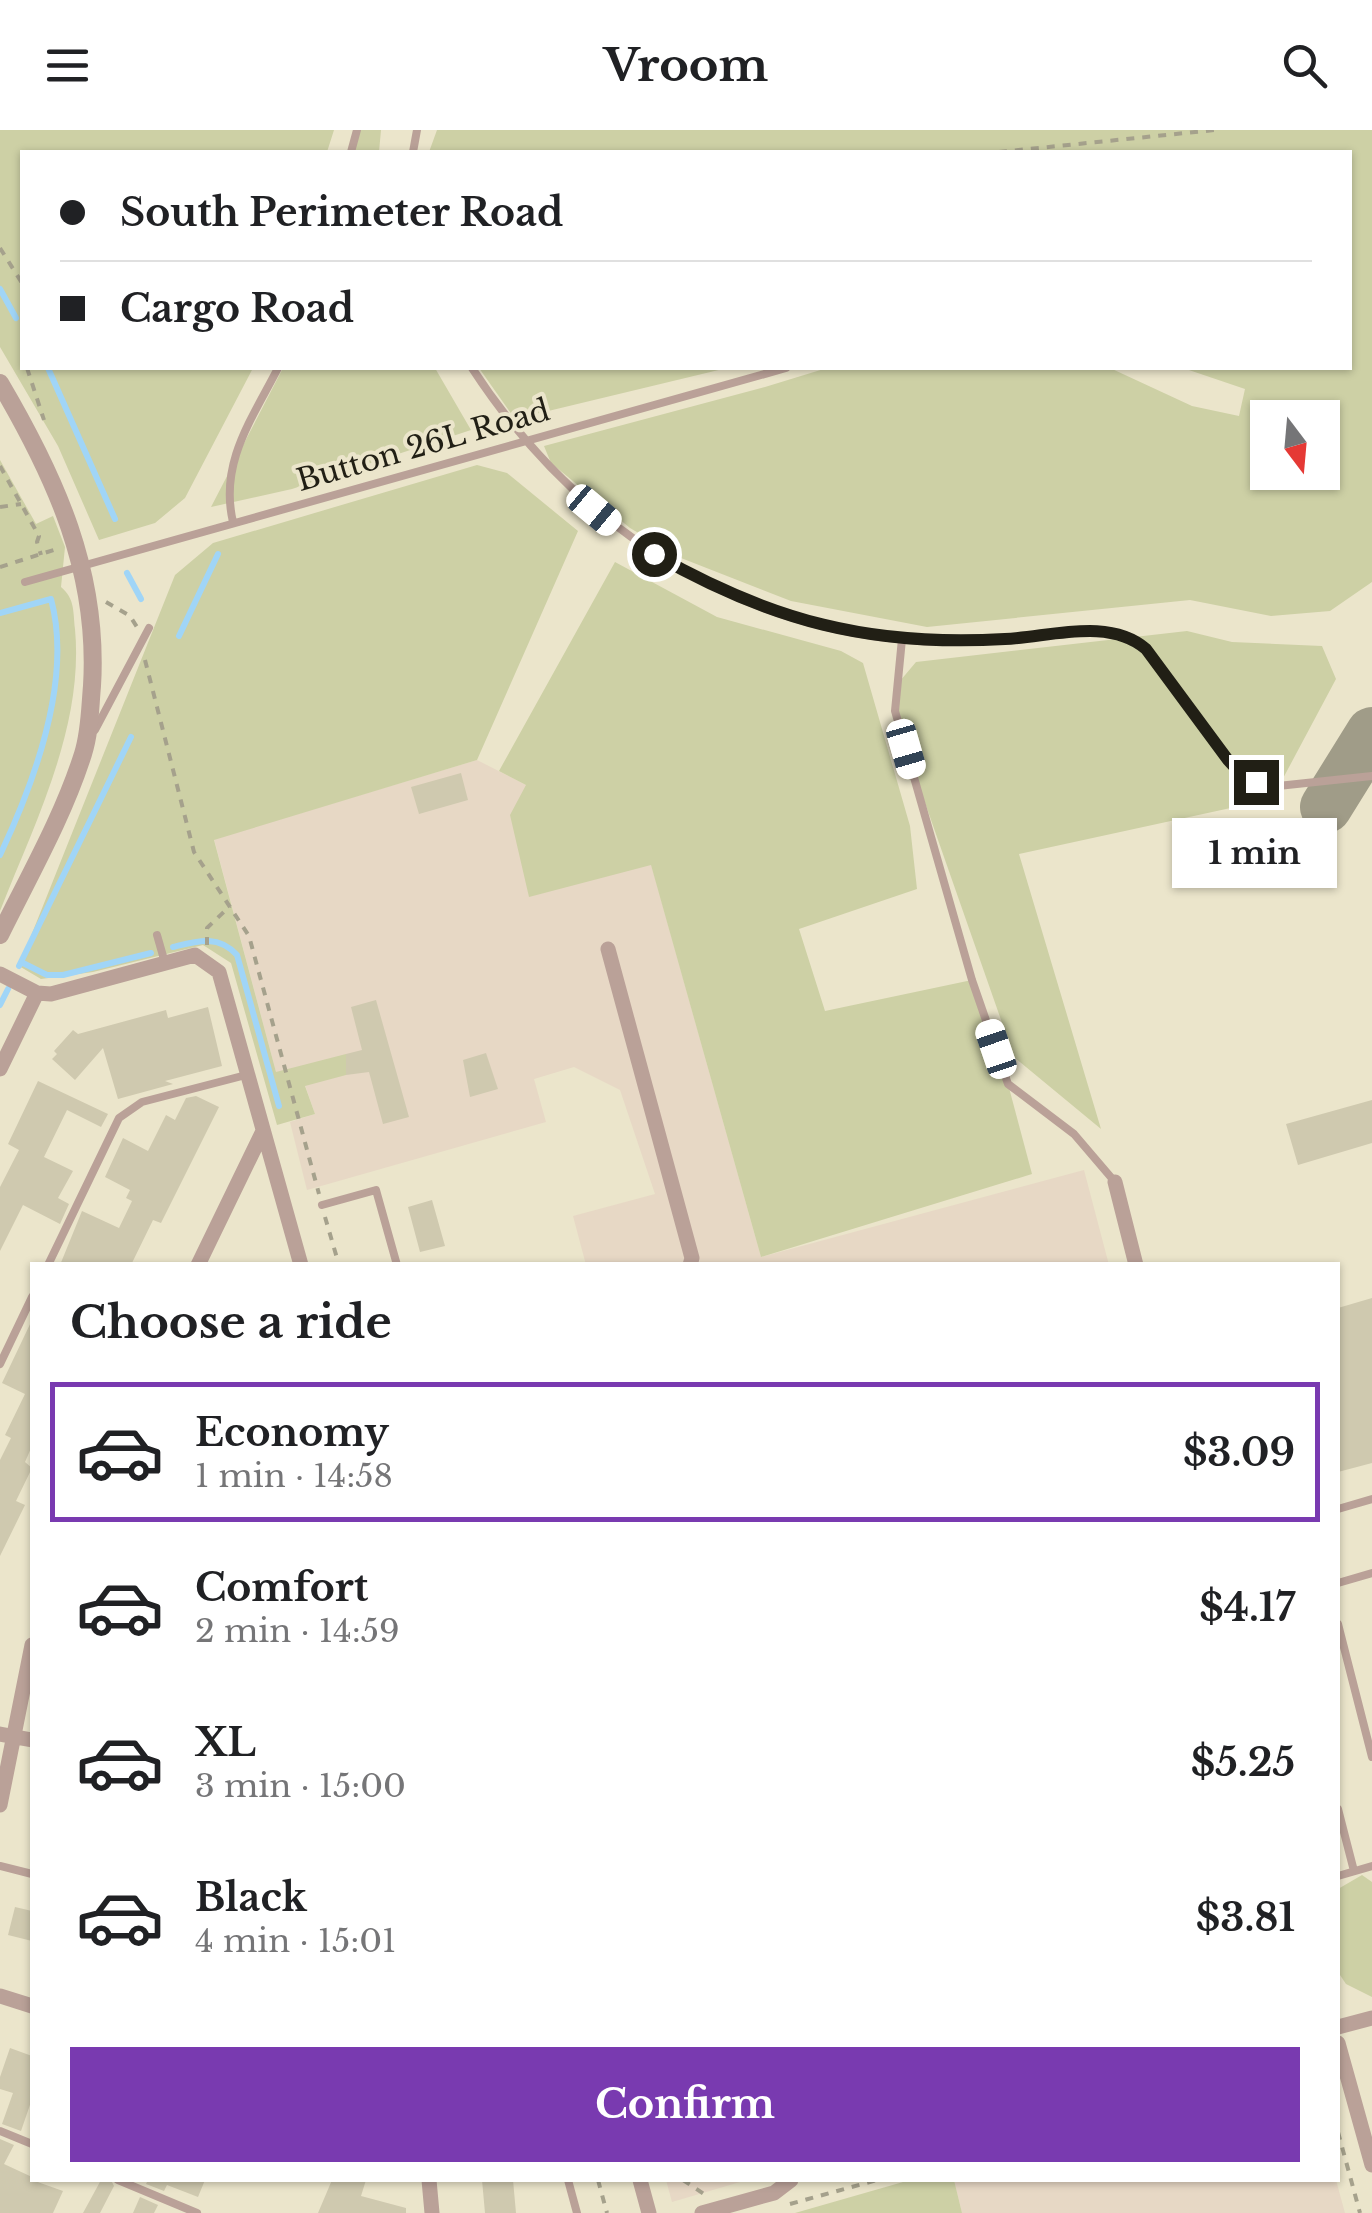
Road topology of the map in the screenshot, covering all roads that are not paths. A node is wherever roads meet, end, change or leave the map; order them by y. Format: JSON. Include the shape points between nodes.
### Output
{"nodes":[{"id":1,"x":277,"y":370,"type":"edge"},
{"id":2,"x":473,"y":370,"type":"edge"},
{"id":3,"x":779,"y":370,"type":"edge"},
{"id":4,"x":0,"y":383,"type":"edge"},
{"id":5,"x":524,"y":440,"type":"junction"},
{"id":6,"x":233,"y":522,"type":"junction"},
{"id":7,"x":82,"y":565,"type":"junction"},
{"id":8,"x":25,"y":582,"type":"dead end"},
{"id":9,"x":149,"y":628,"type":"dead end"},
{"id":10,"x":902,"y":639,"type":"junction"},
{"id":11,"x":83,"y":753,"type":"junction"},
{"id":12,"x":1372,"y":776,"type":"edge"},
{"id":13,"x":157,"y":934,"type":"dead end"},
{"id":14,"x":0,"y":935,"type":"edge"},
{"id":15,"x":608,"y":949,"type":"dead end"},
{"id":16,"x":165,"y":964,"type":"junction"},
{"id":17,"x":0,"y":974,"type":"edge"},
{"id":18,"x":36,"y":993,"type":"junction"},
{"id":19,"x":0,"y":1069,"type":"edge"},
{"id":20,"x":246,"y":1075,"type":"junction"},
{"id":21,"x":263,"y":1131,"type":"junction"},
{"id":22,"x":1114,"y":1182,"type":"joint"},
{"id":23,"x":321,"y":1203,"type":"road end"},
{"id":24,"x":49,"y":1262,"type":"edge"},
{"id":25,"x":199,"y":1262,"type":"edge"},
{"id":26,"x":300,"y":1262,"type":"edge"},
{"id":27,"x":396,"y":1262,"type":"edge"},
{"id":28,"x":691,"y":1262,"type":"edge"},
{"id":29,"x":1135,"y":1262,"type":"edge"},
{"id":30,"x":30,"y":1300,"type":"edge"},
{"id":31,"x":0,"y":1364,"type":"edge"},
{"id":32,"x":1372,"y":1499,"type":"edge"},
{"id":33,"x":1340,"y":1507,"type":"edge"},
{"id":34,"x":1372,"y":1573,"type":"edge"},
{"id":35,"x":1340,"y":1581,"type":"edge"},
{"id":36,"x":1340,"y":1632,"type":"edge"},
{"id":37,"x":30,"y":1652,"type":"edge"},
{"id":38,"x":7,"y":1735,"type":"edge"},
{"id":39,"x":1372,"y":1757,"type":"edge"},
{"id":40,"x":0,"y":1806,"type":"edge"},
{"id":41,"x":1340,"y":1817,"type":"edge"},
{"id":42,"x":0,"y":1866,"type":"edge"},
{"id":43,"x":1372,"y":1866,"type":"edge"},
{"id":44,"x":1354,"y":1872,"type":"junction"},
{"id":45,"x":30,"y":1874,"type":"edge"},
{"id":46,"x":1340,"y":1876,"type":"edge"},
{"id":47,"x":0,"y":1996,"type":"edge"},
{"id":48,"x":30,"y":2005,"type":"edge"},
{"id":49,"x":1372,"y":2018,"type":"edge"},
{"id":50,"x":1340,"y":2026,"type":"edge"},
{"id":51,"x":1340,"y":2050,"type":"edge"},
{"id":52,"x":0,"y":2131,"type":"edge"},
{"id":53,"x":30,"y":2143,"type":"edge"},
{"id":54,"x":1372,"y":2164,"type":"edge"},
{"id":55,"x":123,"y":2182,"type":"edge"},
{"id":56,"x":429,"y":2182,"type":"edge"},
{"id":57,"x":569,"y":2182,"type":"edge"},
{"id":58,"x":641,"y":2182,"type":"edge"},
{"id":59,"x":788,"y":2182,"type":"edge"},
{"id":60,"x":197,"y":2213,"type":"edge"},
{"id":61,"x":432,"y":2213,"type":"edge"},
{"id":62,"x":577,"y":2213,"type":"edge"},
{"id":63,"x":649,"y":2213,"type":"edge"},
{"id":64,"x":702,"y":2213,"type":"edge"}],
"edges":[{"from":1,"to":6,"type":"lane","via":[[233,460]]},
{"from":2,"to":5,"type":"lane"},
{"from":3,"to":5,"type":"lane","name":"Button 26L Road"},
{"from":4,"to":7,"type":"street","via":[[43,461]]},
{"from":5,"to":6,"type":"lane","name":"Button 26L Road"},
{"from":5,"to":10,"type":"lane","via":[[613,526],[706,584],[808,622]]},
{"from":6,"to":7,"type":"lane","name":"Button 26L Road"},
{"from":7,"to":8,"type":"lane","name":"Button 26L Road"},
{"from":7,"to":11,"type":"street","via":[[94,658]]},
{"from":9,"to":11,"type":"lane"},
{"from":10,"to":12,"type":"lane","via":[[1100,631],[1128,636],[1146,649],[1248,778],[1278,786]]},
{"from":10,"to":22,"type":"lane","via":[[895,711],[1008,1084],[1074,1134]]},
{"from":11,"to":14,"type":"street"},
{"from":13,"to":16,"type":"lane"},
{"from":15,"to":28,"type":"street"},
{"from":16,"to":18,"type":"street"},
{"from":16,"to":20,"type":"street","via":[[195,956],[219,972]]},
{"from":17,"to":18,"type":"street"},
{"from":18,"to":19,"type":"street"},
{"from":20,"to":21,"type":"street"},
{"from":20,"to":24,"type":"lane","via":[[142,1102],[118,1118]]},
{"from":21,"to":25,"type":"street"},
{"from":21,"to":26,"type":"street"},
{"from":22,"to":29,"type":"street"},
{"from":23,"to":27,"type":"lane","via":[[376,1190]]},
{"from":30,"to":31,"type":"lane"},
{"from":32,"to":33,"type":"lane"},
{"from":34,"to":35,"type":"lane"},
{"from":36,"to":39,"type":"lane"},
{"from":37,"to":38,"type":"street"},
{"from":38,"to":40,"type":"street"},
{"from":41,"to":44,"type":"lane"},
{"from":42,"to":45,"type":"lane"},
{"from":43,"to":44,"type":"lane"},
{"from":44,"to":46,"type":"lane"},
{"from":47,"to":48,"type":"street"},
{"from":49,"to":50,"type":"street"},
{"from":51,"to":54,"type":"street"},
{"from":52,"to":53,"type":"lane"},
{"from":55,"to":60,"type":"lane"},
{"from":56,"to":61,"type":"street"},
{"from":57,"to":62,"type":"lane"},
{"from":58,"to":63,"type":"street"},
{"from":59,"to":64,"type":"street","via":[[774,2193]]}]}
